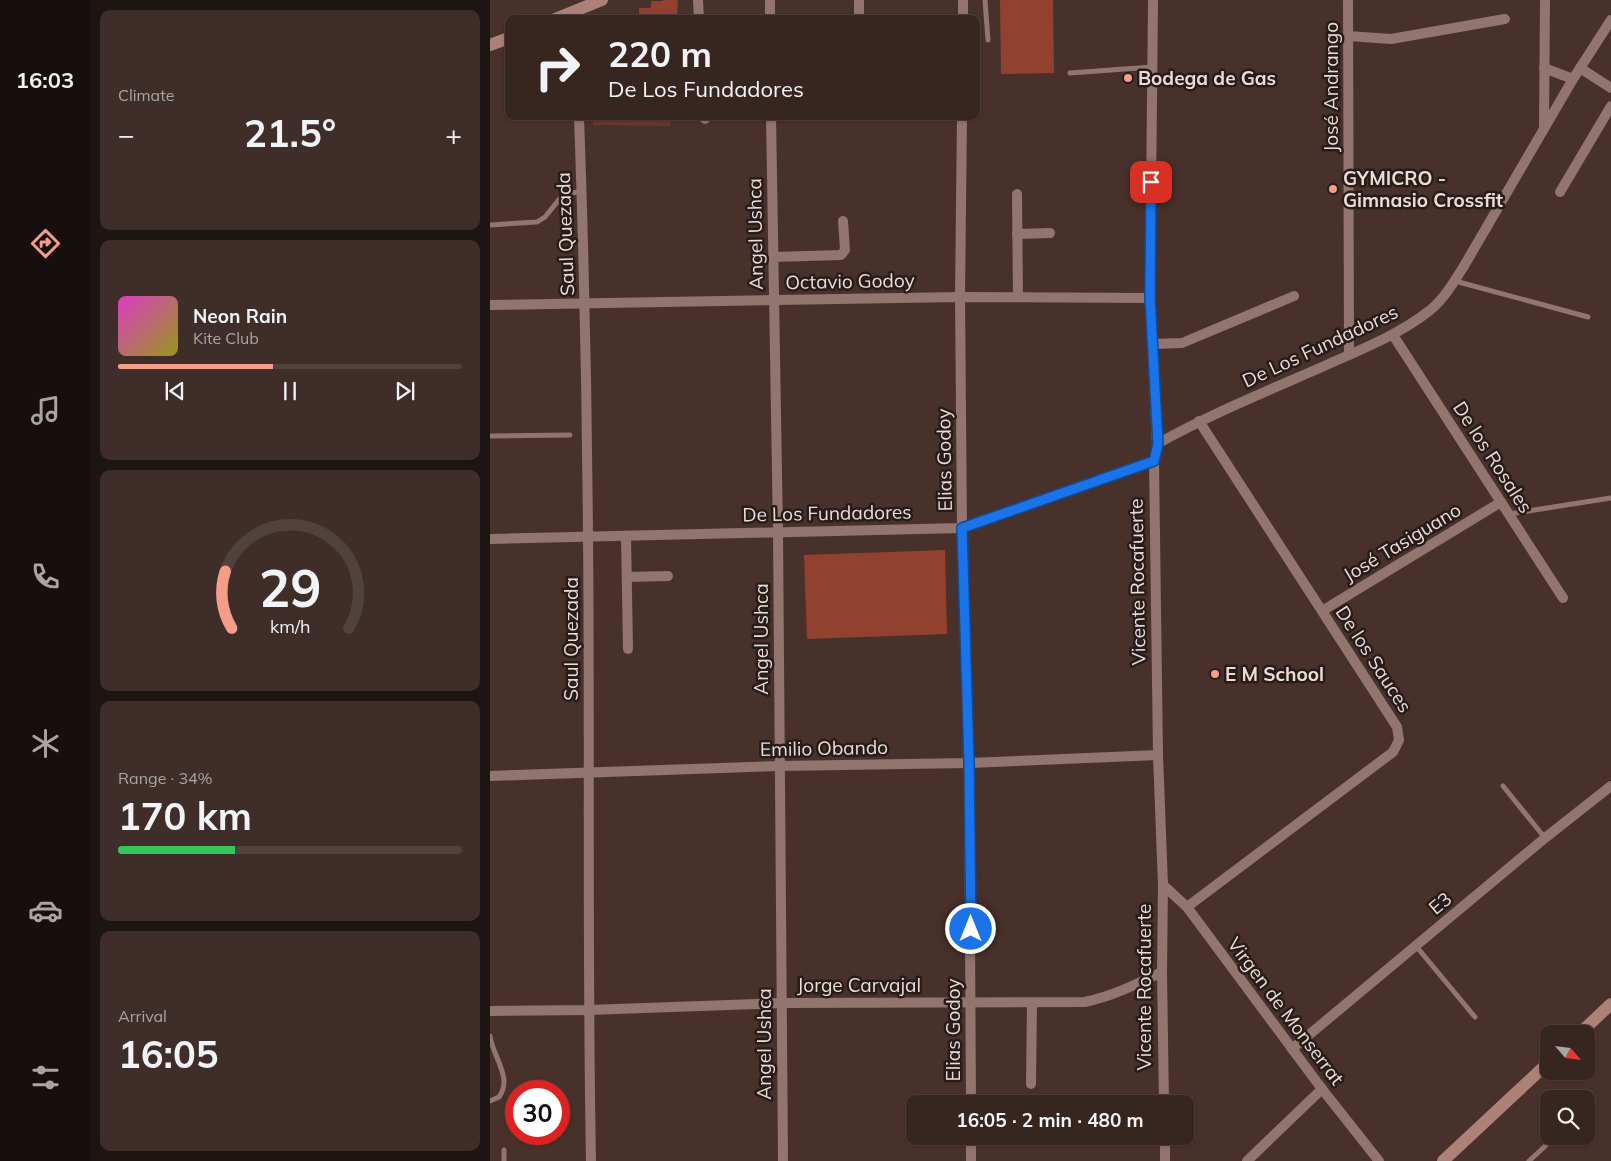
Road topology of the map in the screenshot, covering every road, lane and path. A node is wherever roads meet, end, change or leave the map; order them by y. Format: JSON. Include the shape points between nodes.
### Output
{"nodes":[{"id":1,"x":698,"y":0,"type":"edge"},
{"id":2,"x":770,"y":0,"type":"edge"},
{"id":3,"x":859,"y":0,"type":"edge"},
{"id":4,"x":963,"y":0,"type":"edge"},
{"id":5,"x":985,"y":0,"type":"edge"},
{"id":6,"x":1153,"y":0,"type":"edge"},
{"id":7,"x":1348,"y":0,"type":"edge"},
{"id":8,"x":1544,"y":0,"type":"edge"},
{"id":9,"x":594,"y":2,"type":"edge"},
{"id":10,"x":576,"y":15,"type":"edge"},
{"id":11,"x":699,"y":15,"type":"edge"},
{"id":12,"x":770,"y":15,"type":"edge"},
{"id":13,"x":859,"y":15,"type":"edge"},
{"id":14,"x":963,"y":15,"type":"edge"},
{"id":15,"x":1506,"y":19,"type":"dead end"},
{"id":16,"x":1611,"y":20,"type":"edge"},
{"id":17,"x":1348,"y":36,"type":"junction"},
{"id":18,"x":505,"y":39,"type":"edge"},
{"id":19,"x":988,"y":40,"type":"dead end"},
{"id":20,"x":490,"y":45,"type":"edge"},
{"id":21,"x":1152,"y":67,"type":"junction"},
{"id":22,"x":1544,"y":68,"type":"junction"},
{"id":23,"x":1580,"y":68,"type":"junction"},
{"id":24,"x":1070,"y":73,"type":"dead end"},
{"id":25,"x":1573,"y":79,"type":"junction"},
{"id":26,"x":1611,"y":88,"type":"edge"},
{"id":27,"x":1611,"y":106,"type":"edge"},
{"id":28,"x":579,"y":120,"type":"edge"},
{"id":29,"x":771,"y":120,"type":"edge"},
{"id":30,"x":962,"y":120,"type":"edge"},
{"id":31,"x":1544,"y":127,"type":"junction"},
{"id":32,"x":581,"y":192,"type":"junction"},
{"id":33,"x":1560,"y":192,"type":"dead end"},
{"id":34,"x":1018,"y":194,"type":"dead end"},
{"id":35,"x":843,"y":220,"type":"dead end"},
{"id":36,"x":490,"y":225,"type":"edge"},
{"id":37,"x":1050,"y":233,"type":"dead end"},
{"id":38,"x":1017,"y":234,"type":"junction"},
{"id":39,"x":772,"y":257,"type":"junction"},
{"id":40,"x":1455,"y":281,"type":"junction"},
{"id":41,"x":1294,"y":296,"type":"dead end"},
{"id":42,"x":960,"y":297,"type":"junction"},
{"id":43,"x":1018,"y":297,"type":"junction"},
{"id":44,"x":1150,"y":298,"type":"junction"},
{"id":45,"x":773,"y":300,"type":"junction"},
{"id":46,"x":585,"y":303,"type":"junction"},
{"id":47,"x":490,"y":305,"type":"edge"},
{"id":48,"x":1588,"y":318,"type":"dead end"},
{"id":49,"x":1393,"y":335,"type":"junction"},
{"id":50,"x":1152,"y":344,"type":"junction"},
{"id":51,"x":1349,"y":354,"type":"junction"},
{"id":52,"x":1199,"y":421,"type":"junction"},
{"id":53,"x":490,"y":436,"type":"edge"},
{"id":54,"x":570,"y":436,"type":"dead end"},
{"id":55,"x":1158,"y":444,"type":"junction"},
{"id":56,"x":1154,"y":461,"type":"junction"},
{"id":57,"x":1611,"y":498,"type":"edge"},
{"id":58,"x":1501,"y":502,"type":"junction"},
{"id":59,"x":1509,"y":514,"type":"junction"},
{"id":60,"x":962,"y":528,"type":"junction"},
{"id":61,"x":778,"y":532,"type":"junction"},
{"id":62,"x":626,"y":536,"type":"junction"},
{"id":63,"x":588,"y":537,"type":"junction"},
{"id":64,"x":490,"y":539,"type":"edge"},
{"id":65,"x":668,"y":576,"type":"dead end"},
{"id":66,"x":627,"y":577,"type":"junction"},
{"id":67,"x":1563,"y":598,"type":"dead end"},
{"id":68,"x":1322,"y":611,"type":"junction"},
{"id":69,"x":628,"y":649,"type":"dead end"},
{"id":70,"x":1158,"y":755,"type":"junction"},
{"id":71,"x":969,"y":763,"type":"junction"},
{"id":72,"x":779,"y":766,"type":"junction"},
{"id":73,"x":588,"y":772,"type":"junction"},
{"id":74,"x":490,"y":776,"type":"edge"},
{"id":75,"x":1503,"y":786,"type":"dead end"},
{"id":76,"x":1611,"y":786,"type":"edge"},
{"id":77,"x":1545,"y":838,"type":"junction"},
{"id":78,"x":1163,"y":885,"type":"junction"},
{"id":79,"x":1187,"y":907,"type":"junction"},
{"id":80,"x":1416,"y":946,"type":"junction"},
{"id":81,"x":1162,"y":972,"type":"junction"},
{"id":82,"x":782,"y":1003,"type":"junction"},
{"id":83,"x":971,"y":1003,"type":"junction"},
{"id":84,"x":1032,"y":1003,"type":"junction"},
{"id":85,"x":1611,"y":1004,"type":"edge"},
{"id":86,"x":588,"y":1010,"type":"junction"},
{"id":87,"x":490,"y":1011,"type":"edge"},
{"id":88,"x":1475,"y":1018,"type":"dead end"},
{"id":89,"x":1589,"y":1025,"type":"edge"},
{"id":90,"x":490,"y":1036,"type":"edge"},
{"id":91,"x":1292,"y":1049,"type":"junction"},
{"id":92,"x":1540,"y":1070,"type":"edge"},
{"id":93,"x":1031,"y":1084,"type":"dead end"},
{"id":94,"x":1322,"y":1089,"type":"junction"},
{"id":95,"x":971,"y":1095,"type":"edge"},
{"id":96,"x":1164,"y":1095,"type":"edge"},
{"id":97,"x":490,"y":1101,"type":"edge"},
{"id":98,"x":971,"y":1145,"type":"edge"},
{"id":99,"x":1165,"y":1145,"type":"edge"},
{"id":100,"x":1546,"y":1145,"type":"edge"},
{"id":101,"x":504,"y":1150,"type":"dead end"},
{"id":102,"x":504,"y":1161,"type":"edge"},
{"id":103,"x":591,"y":1161,"type":"edge"},
{"id":104,"x":783,"y":1161,"type":"edge"},
{"id":105,"x":971,"y":1161,"type":"edge"},
{"id":106,"x":1165,"y":1161,"type":"edge"},
{"id":107,"x":1247,"y":1161,"type":"edge"},
{"id":108,"x":1379,"y":1161,"type":"edge"},
{"id":109,"x":1443,"y":1161,"type":"edge"},
{"id":110,"x":1529,"y":1161,"type":"edge"}],
"edges":[{"from":1,"to":11,"type":"street"},
{"from":2,"to":12,"type":"street"},
{"from":3,"to":13,"type":"street"},
{"from":4,"to":14,"type":"street"},
{"from":5,"to":19,"type":"lane"},
{"from":6,"to":21,"type":"street","name":"Vicente Rocafuerte"},
{"from":7,"to":17,"type":"street","name":"José Andrango"},
{"from":8,"to":22,"type":"street"},
{"from":9,"to":10,"type":"street"},
{"from":15,"to":17,"type":"street","via":[[1391,39]]},
{"from":16,"to":23,"type":"street","name":"De Los Fundadores"},
{"from":17,"to":51,"type":"street","name":"José Andrango"},
{"from":18,"to":20,"type":"street"},
{"from":21,"to":24,"type":"lane"},
{"from":21,"to":44,"type":"street","name":"Vicente Rocafuerte"},
{"from":22,"to":25,"type":"street"},
{"from":22,"to":31,"type":"street"},
{"from":23,"to":25,"type":"street","name":"De Los Fundadores"},
{"from":23,"to":26,"type":"street"},
{"from":25,"to":31,"type":"street","name":"De Los Fundadores"},
{"from":27,"to":33,"type":"street"},
{"from":28,"to":32,"type":"street","name":"Saul Quezada"},
{"from":29,"to":39,"type":"street","name":"Angel Ushca"},
{"from":30,"to":42,"type":"street","name":"Elias Godoy"},
{"from":31,"to":40,"type":"street","name":"De Los Fundadores"},
{"from":32,"to":36,"type":"lane","via":[[560,197],[545,217],[537,222]]},
{"from":32,"to":46,"type":"street","name":"Saul Quezada"},
{"from":34,"to":38,"type":"street"},
{"from":35,"to":39,"type":"street","via":[[845,250],[841,255]]},
{"from":37,"to":38,"type":"street"},
{"from":38,"to":43,"type":"street"},
{"from":39,"to":45,"type":"street","name":"Angel Ushca"},
{"from":40,"to":48,"type":"lane"},
{"from":40,"to":49,"type":"street","name":"De Los Fundadores","via":[[1429,311]]},
{"from":41,"to":50,"type":"street","via":[[1182,343]]},
{"from":42,"to":43,"type":"street","name":"Octavio Godoy"},
{"from":42,"to":45,"type":"street","name":"Octavio Godoy"},
{"from":42,"to":60,"type":"street","name":"Elias Godoy"},
{"from":43,"to":44,"type":"street","name":"Octavio Godoy"},
{"from":44,"to":50,"type":"street","name":"Vicente Rocafuerte"},
{"from":45,"to":46,"type":"street","name":"Octavio Godoy"},
{"from":45,"to":61,"type":"street","name":"Angel Ushca"},
{"from":46,"to":47,"type":"street","name":"Octavio Godoy"},
{"from":46,"to":63,"type":"street","name":"Saul Quezada"},
{"from":49,"to":51,"type":"street","name":"De Los Fundadores"},
{"from":49,"to":58,"type":"street","name":"De los Rosales"},
{"from":50,"to":55,"type":"street","name":"Vicente Rocafuerte"},
{"from":51,"to":52,"type":"street","name":"De Los Fundadores"},
{"from":52,"to":55,"type":"street","name":"De Los Fundadores"},
{"from":52,"to":68,"type":"street","name":"De los Sauces"},
{"from":53,"to":54,"type":"lane"},
{"from":55,"to":56,"type":"street","name":"Vicente Rocafuerte"},
{"from":56,"to":60,"type":"street","name":"De Los Fundadores"},
{"from":56,"to":70,"type":"street","name":"Vicente Rocafuerte"},
{"from":57,"to":59,"type":"lane"},
{"from":58,"to":59,"type":"street","name":"De los Rosales"},
{"from":58,"to":68,"type":"street","name":"José Tasiguano"},
{"from":59,"to":67,"type":"street","name":"De los Rosales"},
{"from":60,"to":61,"type":"street","name":"De Los Fundadores"},
{"from":60,"to":71,"type":"street","name":"Elias Godoy"},
{"from":61,"to":62,"type":"street","name":"De Los Fundadores"},
{"from":61,"to":72,"type":"street","name":"Angel Ushca"},
{"from":62,"to":63,"type":"street","name":"De Los Fundadores"},
{"from":62,"to":66,"type":"street"},
{"from":63,"to":64,"type":"street","name":"De Los Fundadores"},
{"from":63,"to":73,"type":"street","name":"Saul Quezada"},
{"from":65,"to":66,"type":"street"},
{"from":66,"to":69,"type":"street"},
{"from":68,"to":79,"type":"street","name":"De los Sauces","via":[[1397,727],[1398,747]]},
{"from":70,"to":71,"type":"street","name":"Emilio Obando"},
{"from":70,"to":78,"type":"street","name":"Vicente Rocafuerte"},
{"from":71,"to":72,"type":"street","name":"Emilio Obando"},
{"from":71,"to":83,"type":"street","name":"Elias Godoy"},
{"from":72,"to":73,"type":"street","name":"Emilio Obando"},
{"from":72,"to":82,"type":"street","name":"Angel Ushca"},
{"from":73,"to":74,"type":"street","name":"Emilio Obando"},
{"from":73,"to":86,"type":"street","name":"Saul Quezada"},
{"from":75,"to":77,"type":"lane"},
{"from":76,"to":77,"type":"street","name":"E3"},
{"from":77,"to":80,"type":"street","name":"E3"},
{"from":78,"to":79,"type":"street","name":"Virgen de Monserrat"},
{"from":78,"to":81,"type":"street","name":"Vicente Rocafuerte"},
{"from":79,"to":91,"type":"street","name":"Virgen de Monserrat"},
{"from":80,"to":88,"type":"lane"},
{"from":80,"to":91,"type":"street","name":"E3"},
{"from":81,"to":84,"type":"street","name":"Jorge Carvajal","via":[[1103,999]]},
{"from":81,"to":96,"type":"street","name":"Vicente Rocafuerte"},
{"from":82,"to":83,"type":"street","name":"Jorge Carvajal"},
{"from":82,"to":86,"type":"street","name":"Jorge Carvajal"},
{"from":82,"to":104,"type":"street","name":"Angel Ushca"},
{"from":83,"to":84,"type":"street","name":"Jorge Carvajal"},
{"from":83,"to":95,"type":"street","name":"Elias Godoy"},
{"from":84,"to":93,"type":"street"},
{"from":85,"to":89,"type":"street"},
{"from":86,"to":87,"type":"street","name":"Jorge Carvajal"},
{"from":86,"to":103,"type":"street","name":"Saul Quezada"},
{"from":90,"to":97,"type":"lane","via":[[506,1085],[499,1097]]},
{"from":91,"to":94,"type":"street","name":"Virgen de Monserrat"},
{"from":92,"to":109,"type":"street"},
{"from":94,"to":107,"type":"street"},
{"from":94,"to":108,"type":"street","name":"Virgen de Monserrat"},
{"from":98,"to":105,"type":"street"},
{"from":99,"to":106,"type":"street"},
{"from":100,"to":110,"type":"lane"},
{"from":101,"to":102,"type":"lane"}]}
